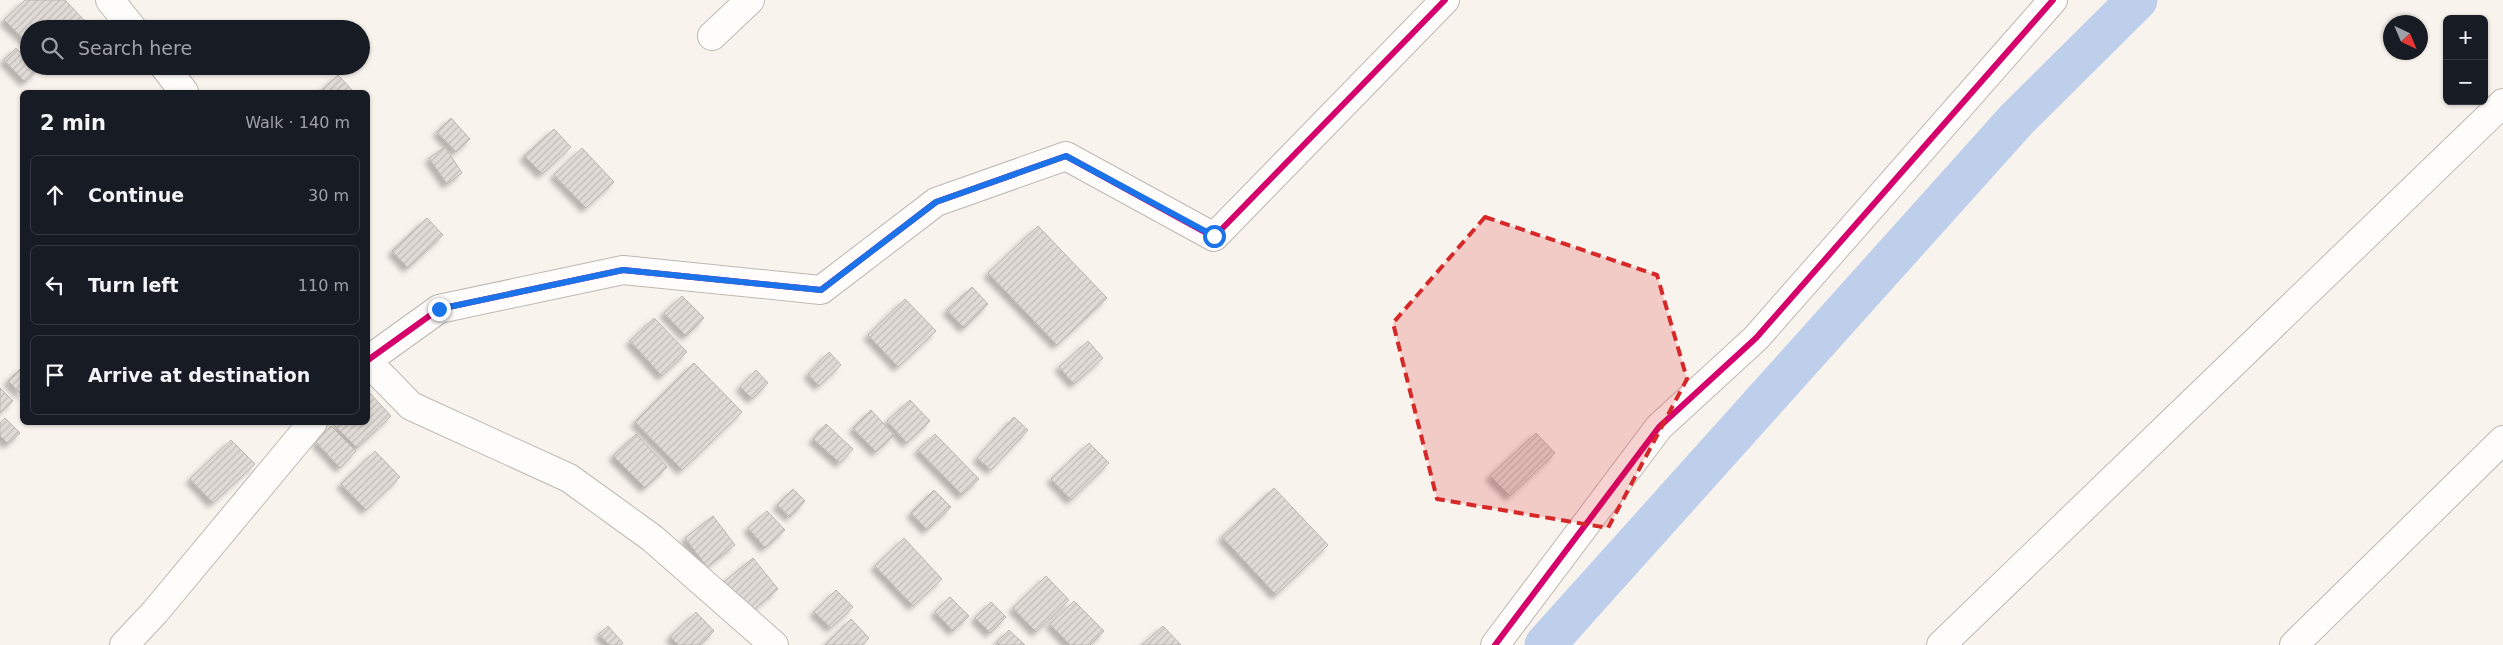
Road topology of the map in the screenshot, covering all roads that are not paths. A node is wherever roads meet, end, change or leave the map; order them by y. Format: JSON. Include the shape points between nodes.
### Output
{"nodes":[{"id":1,"x":110,"y":0,"type":"edge"},
{"id":2,"x":750,"y":0,"type":"edge"},
{"id":3,"x":1445,"y":0,"type":"edge"},
{"id":4,"x":2053,"y":0,"type":"edge"},
{"id":5,"x":126,"y":20,"type":"edge"},
{"id":6,"x":712,"y":36,"type":"dead end"},
{"id":7,"x":171,"y":75,"type":"edge"},
{"id":8,"x":182,"y":90,"type":"edge"},
{"id":9,"x":2503,"y":104,"type":"edge"},
{"id":10,"x":370,"y":360,"type":"edge"},
{"id":11,"x":370,"y":363,"type":"edge"},
{"id":12,"x":311,"y":425,"type":"edge"},
{"id":13,"x":2503,"y":440,"type":"edge"},
{"id":14,"x":124,"y":645,"type":"edge"},
{"id":15,"x":774,"y":645,"type":"edge"},
{"id":16,"x":1495,"y":645,"type":"edge"},
{"id":17,"x":1941,"y":645,"type":"edge"},
{"id":18,"x":2294,"y":645,"type":"edge"}],
"edges":[{"from":1,"to":5,"type":"street"},
{"from":2,"to":6,"type":"street"},
{"from":3,"to":10,"type":"street","via":[[1214,236],[1066,156],[936,202],[821,290],[623,270],[439,309]]},
{"from":4,"to":16,"type":"street","via":[[1756,338],[1659,427]]},
{"from":7,"to":8,"type":"street"},
{"from":9,"to":17,"type":"street"},
{"from":11,"to":15,"type":"street","via":[[411,406],[569,478],[652,538]]},
{"from":12,"to":14,"type":"street"},
{"from":13,"to":18,"type":"street"}]}
